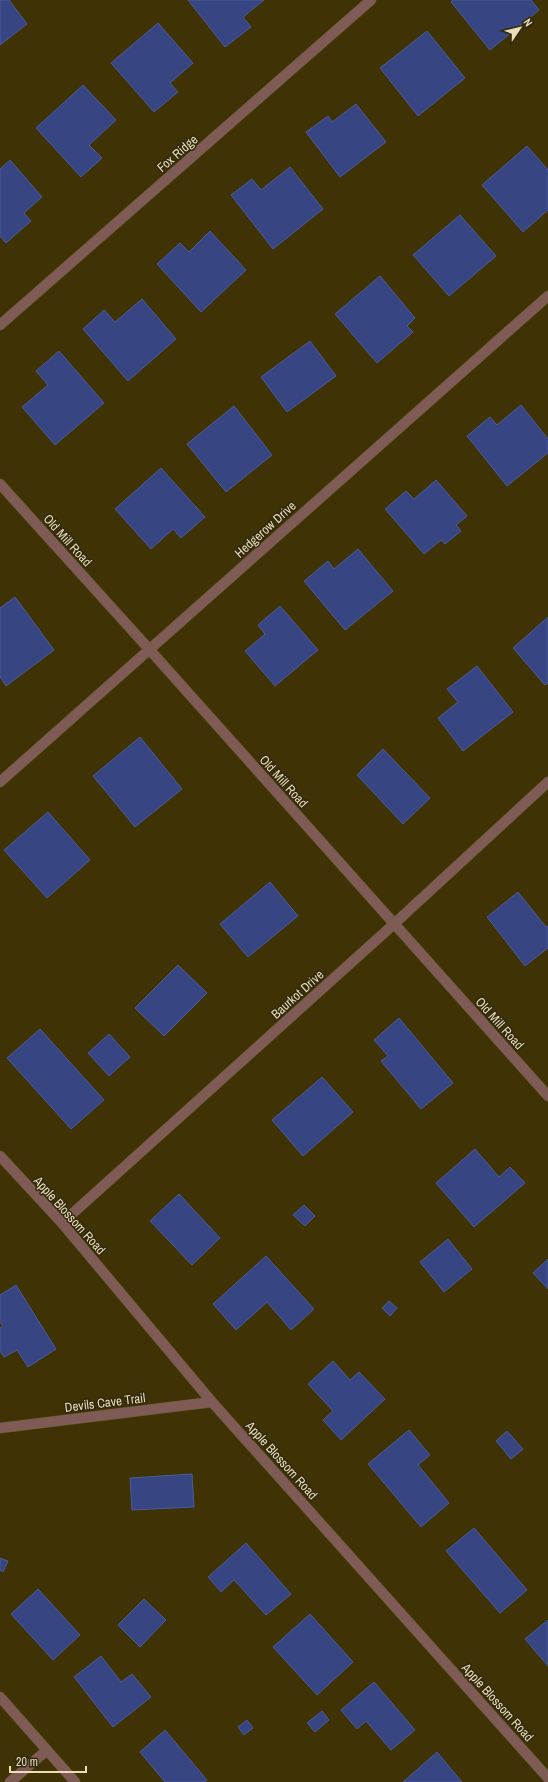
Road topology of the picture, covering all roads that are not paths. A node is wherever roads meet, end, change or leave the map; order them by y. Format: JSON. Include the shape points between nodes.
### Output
{"nodes":[{"id":1,"x":371,"y":0,"type":"edge"},
{"id":2,"x":548,"y":296,"type":"edge"},
{"id":3,"x":0,"y":325,"type":"edge"},
{"id":4,"x":0,"y":484,"type":"edge"},
{"id":5,"x":149,"y":649,"type":"junction"},
{"id":6,"x":0,"y":782,"type":"edge"},
{"id":7,"x":548,"y":782,"type":"edge"},
{"id":8,"x":394,"y":924,"type":"junction"},
{"id":9,"x":548,"y":1096,"type":"edge"},
{"id":10,"x":0,"y":1156,"type":"edge"},
{"id":11,"x":62,"y":1223,"type":"junction"},
{"id":12,"x":212,"y":1402,"type":"junction"},
{"id":13,"x":0,"y":1428,"type":"edge"},
{"id":14,"x":0,"y":1697,"type":"edge"},
{"id":15,"x":47,"y":1750,"type":"junction"},
{"id":16,"x":548,"y":1778,"type":"edge"},
{"id":17,"x":10,"y":1782,"type":"edge"},
{"id":18,"x":75,"y":1782,"type":"edge"}],
"edges":[{"from":1,"to":3,"type":"street","name":"Fox Ridge"},
{"from":2,"to":5,"type":"street","name":"Hedgerow Drive"},
{"from":4,"to":5,"type":"street","name":"Old Mill Road"},
{"from":5,"to":6,"type":"street","name":"Hedgerow Drive"},
{"from":5,"to":8,"type":"street","name":"Old Mill Road"},
{"from":7,"to":8,"type":"street","name":"Baurkot Drive"},
{"from":8,"to":9,"type":"street","name":"Old Mill Road"},
{"from":8,"to":11,"type":"street","name":"Baurkot Drive"},
{"from":10,"to":11,"type":"street","name":"Apple Blossom Road"},
{"from":11,"to":12,"type":"street","name":"Apple Blossom Road"},
{"from":12,"to":13,"type":"street","name":"Devils Cave Trail"},
{"from":12,"to":16,"type":"street","name":"Apple Blossom Road"},
{"from":14,"to":15,"type":"street"},
{"from":15,"to":17,"type":"street"},
{"from":15,"to":18,"type":"street"}]}
